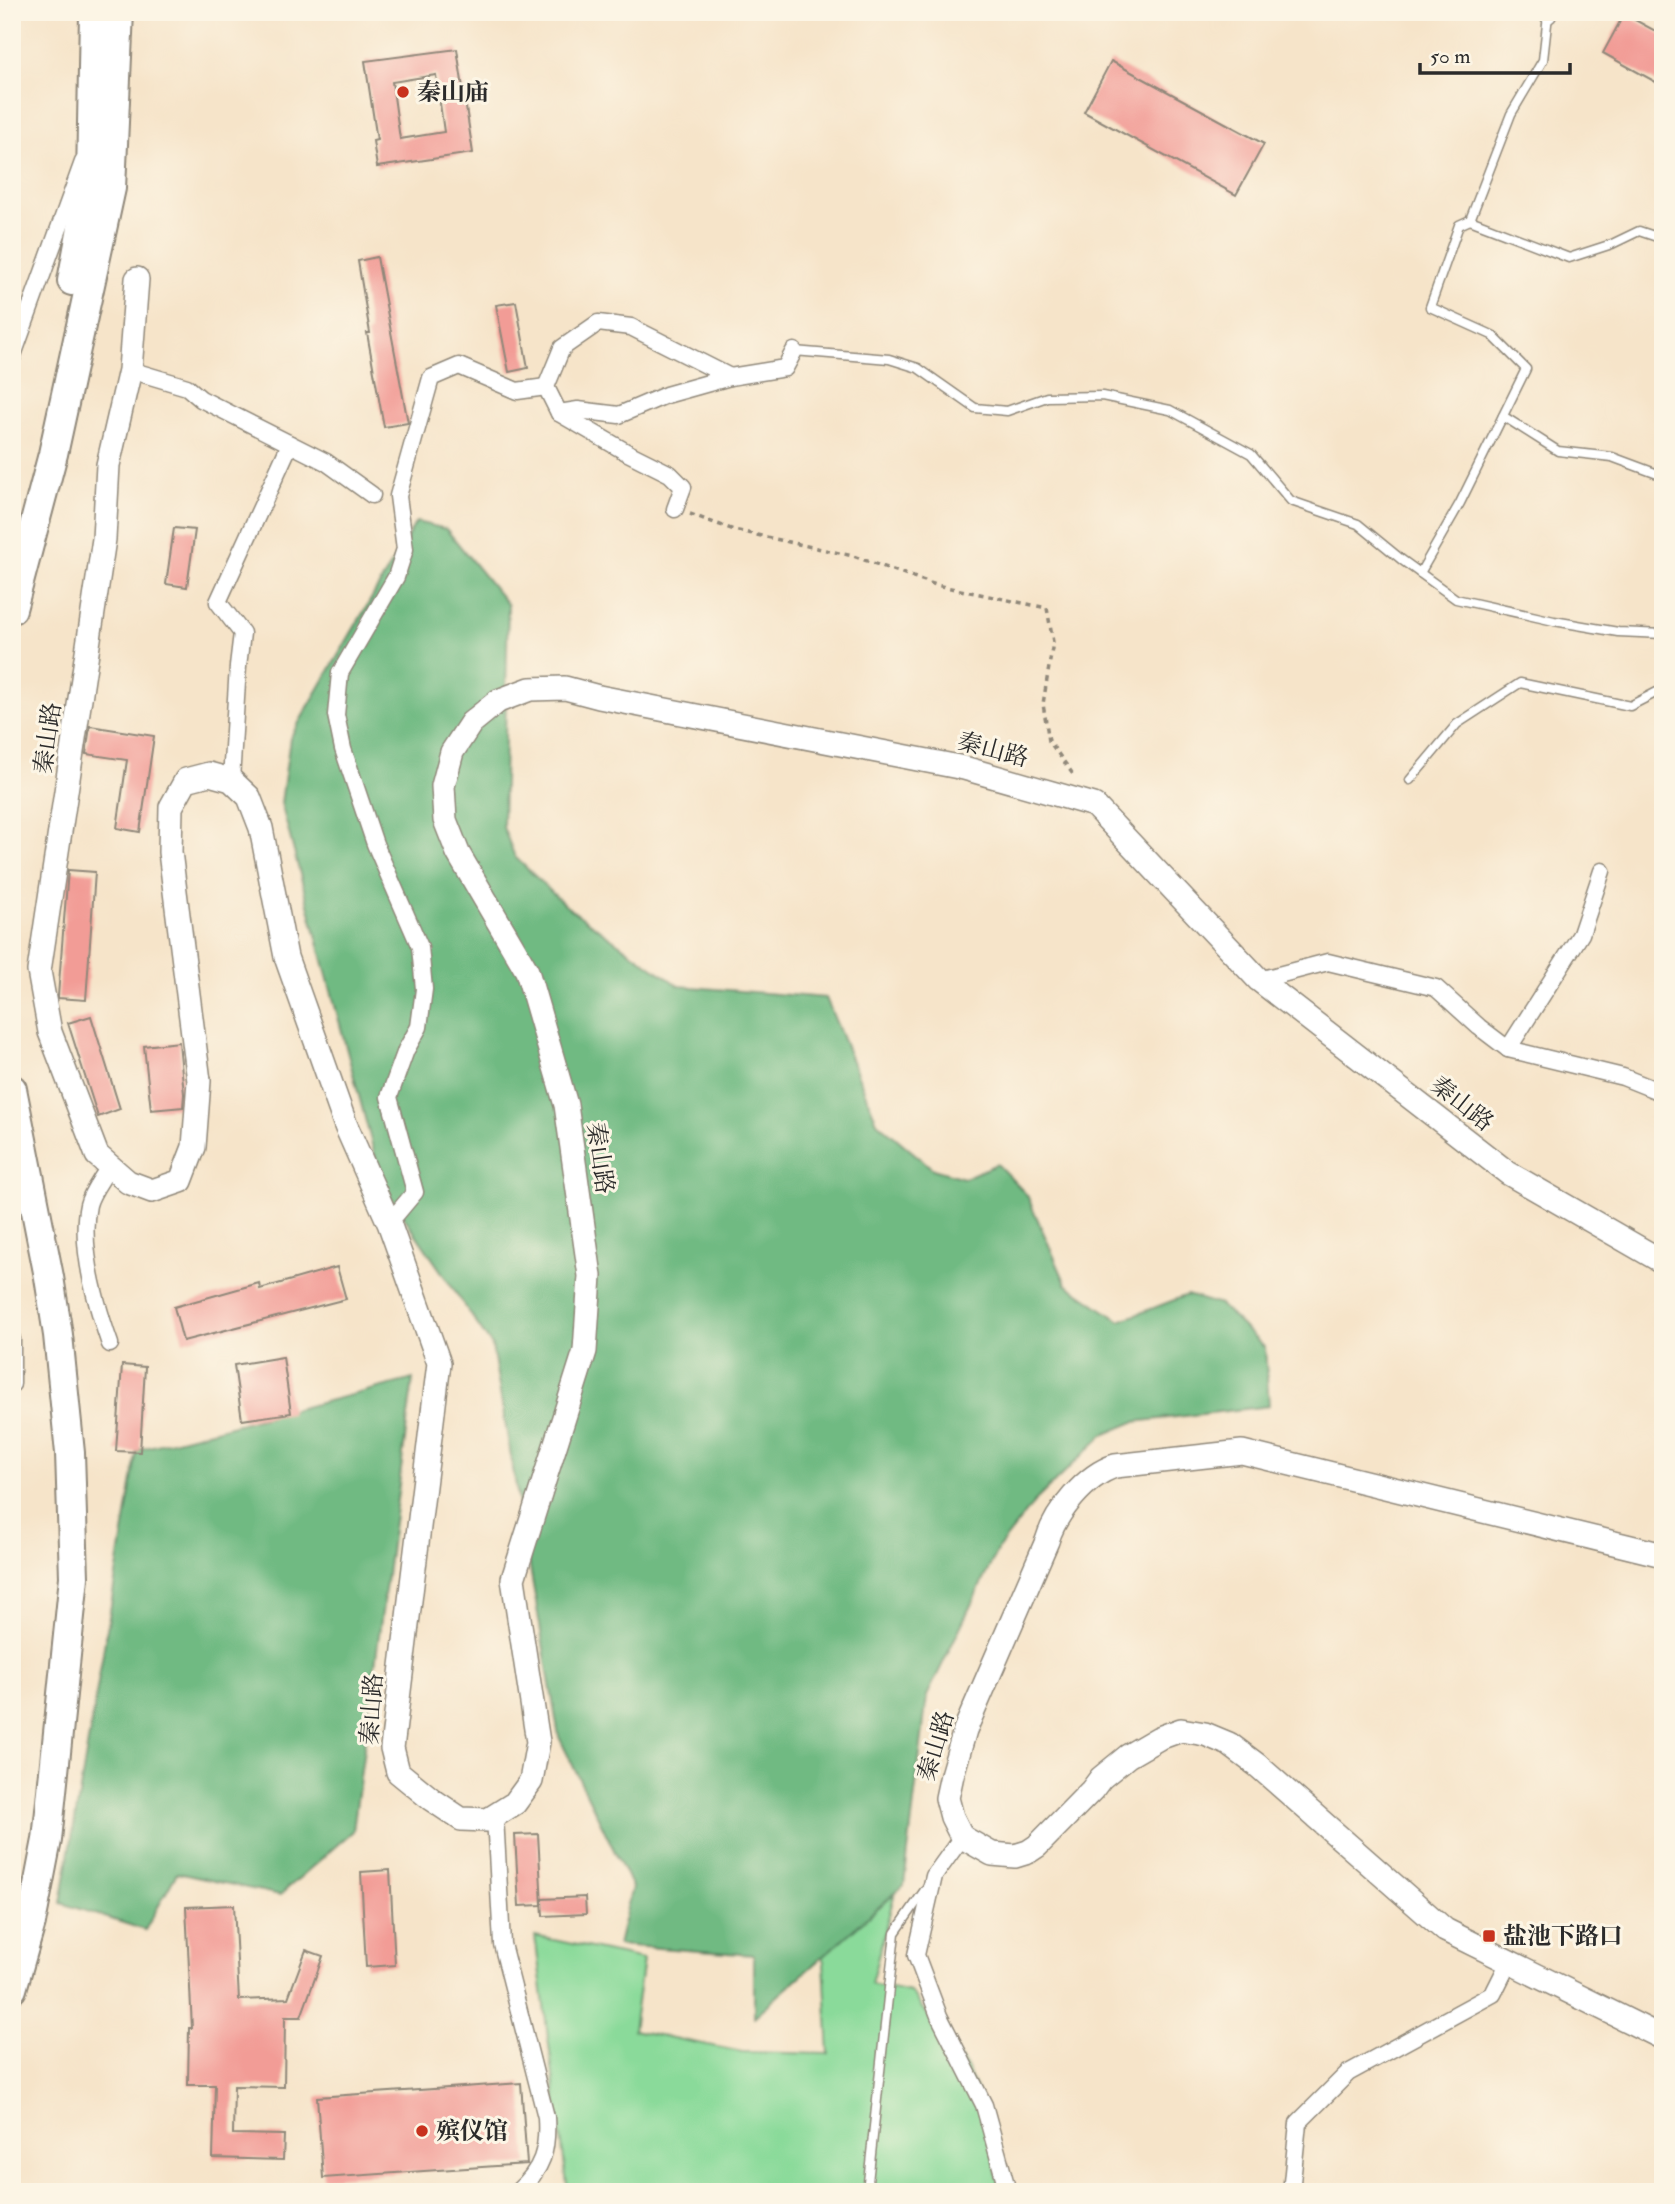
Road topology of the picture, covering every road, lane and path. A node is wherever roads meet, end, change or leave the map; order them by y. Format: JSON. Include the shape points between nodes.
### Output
{"nodes":[{"id":1,"x":94,"y":12,"type":"edge"},
{"id":2,"x":119,"y":12,"type":"edge"},
{"id":3,"x":1549,"y":14,"type":"edge"},
{"id":4,"x":91,"y":140,"type":"junction"},
{"id":5,"x":1470,"y":220,"type":"junction"},
{"id":6,"x":1663,"y":239,"type":"edge"},
{"id":7,"x":137,"y":279,"type":"dead end"},
{"id":8,"x":794,"y":351,"type":"joint"},
{"id":9,"x":12,"y":358,"type":"edge"},
{"id":10,"x":130,"y":370,"type":"junction"},
{"id":11,"x":730,"y":377,"type":"junction"},
{"id":12,"x":546,"y":387,"type":"junction"},
{"id":13,"x":559,"y":413,"type":"junction"},
{"id":14,"x":1503,"y":416,"type":"junction"},
{"id":15,"x":290,"y":444,"type":"junction"},
{"id":16,"x":1663,"y":476,"type":"edge"},
{"id":17,"x":372,"y":495,"type":"dead end"},
{"id":18,"x":674,"y":509,"type":"joint"},
{"id":19,"x":12,"y":538,"type":"edge"},
{"id":20,"x":1420,"y":573,"type":"junction"},
{"id":21,"x":12,"y":609,"type":"edge"},
{"id":22,"x":1663,"y":634,"type":"edge"},
{"id":23,"x":1663,"y":695,"type":"edge"},
{"id":24,"x":231,"y":780,"type":"junction"},
{"id":25,"x":1410,"y":780,"type":"dead end"},
{"id":26,"x":1094,"y":805,"type":"junction"},
{"id":27,"x":1602,"y":871,"type":"dead end"},
{"id":28,"x":1259,"y":980,"type":"junction"},
{"id":29,"x":1508,"y":1049,"type":"junction"},
{"id":30,"x":12,"y":1089,"type":"edge"},
{"id":31,"x":1663,"y":1093,"type":"edge"},
{"id":32,"x":109,"y":1166,"type":"junction"},
{"id":33,"x":12,"y":1182,"type":"edge"},
{"id":34,"x":389,"y":1223,"type":"junction"},
{"id":35,"x":1663,"y":1262,"type":"edge"},
{"id":36,"x":12,"y":1339,"type":"edge"},
{"id":37,"x":110,"y":1344,"type":"dead end"},
{"id":38,"x":12,"y":1384,"type":"edge"},
{"id":39,"x":1663,"y":1555,"type":"edge"},
{"id":40,"x":495,"y":1816,"type":"junction"},
{"id":41,"x":962,"y":1837,"type":"junction"},
{"id":42,"x":934,"y":1876,"type":"junction"},
{"id":43,"x":12,"y":1926,"type":"edge"},
{"id":44,"x":1509,"y":1962,"type":"junction"},
{"id":45,"x":12,"y":1989,"type":"edge"},
{"id":46,"x":1663,"y":2038,"type":"edge"},
{"id":47,"x":868,"y":2182,"type":"dead end"},
{"id":48,"x":517,"y":2192,"type":"edge"},
{"id":49,"x":1007,"y":2192,"type":"edge"},
{"id":50,"x":1291,"y":2192,"type":"edge"}],
"edges":[{"from":1,"to":4,"type":"highway"},
{"from":2,"to":21,"type":"highway","via":[[111,188],[53,454]]},
{"from":3,"to":5,"type":"lane","via":[[1543,60],[1511,114]]},
{"from":4,"to":9,"type":"street"},
{"from":4,"to":19,"type":"highway","via":[[90,180],[69,298]]},
{"from":5,"to":6,"type":"lane","via":[[1569,258],[1639,230]]},
{"from":5,"to":14,"type":"lane","via":[[1459,225],[1430,307],[1492,335],[1526,369]]},
{"from":7,"to":10,"type":"main road","name":"秦山路"},
{"from":8,"to":11,"type":"street","via":[[785,368]]},
{"from":8,"to":20,"type":"lane","via":[[889,359],[918,368],[975,408],[1007,411],[1047,397],[1102,396],[1170,410],[1251,454],[1290,501],[1358,524]]},
{"from":10,"to":15,"type":"street","via":[[187,387],[201,399]]},
{"from":10,"to":32,"type":"main road","name":"秦山路","via":[[108,465],[104,539],[39,971],[50,1032],[97,1156]]},
{"from":11,"to":12,"type":"street","via":[[631,327],[598,323],[562,348]]},
{"from":11,"to":13,"type":"street","via":[[666,395],[619,415],[578,410]]},
{"from":12,"to":13,"type":"street"},
{"from":12,"to":34,"type":"street","via":[[517,390],[459,366],[431,378],[398,496],[405,550],[396,577],[340,673],[336,715],[343,749],[375,844],[420,947],[424,989],[419,1027],[389,1097],[415,1192]]},
{"from":13,"to":18,"type":"street","via":[[670,474],[683,486]]},
{"from":14,"to":16,"type":"lane","via":[[1558,451],[1612,457]]},
{"from":14,"to":20,"type":"lane"},
{"from":15,"to":17,"type":"street","via":[[326,462]]},
{"from":15,"to":24,"type":"street","via":[[218,602],[242,633]]},
{"from":18,"to":26,"type":"path","via":[[734,530],[853,556],[936,585],[1047,608],[1053,642],[1043,704],[1049,741]]},
{"from":20,"to":22,"type":"lane","via":[[1456,599],[1618,632]]},
{"from":23,"to":25,"type":"lane","via":[[1657,692],[1630,706],[1520,684],[1457,724]]},
{"from":24,"to":32,"type":"main road","name":"秦山路","via":[[209,774],[186,780],[171,807],[170,852],[199,1081],[194,1147],[181,1181],[152,1191],[128,1182]]},
{"from":24,"to":34,"type":"main road","name":"秦山路","via":[[249,797],[261,828],[286,957],[346,1126]]},
{"from":26,"to":28,"type":"main road","name":"秦山路"},
{"from":26,"to":40,"type":"main road","name":"秦山路","via":[[964,768],[565,688],[530,689],[498,701],[471,723],[452,752],[443,786],[445,820],[458,853],[527,971],[566,1105],[590,1276],[585,1351],[513,1579],[538,1742],[531,1781],[515,1803]]},
{"from":27,"to":29,"type":"street","via":[[1580,934]]},
{"from":28,"to":29,"type":"street","via":[[1328,962],[1436,988]]},
{"from":28,"to":35,"type":"main road","name":"秦山路","via":[[1508,1173]]},
{"from":29,"to":31,"type":"street","via":[[1623,1077]]},
{"from":30,"to":45,"type":"highway","via":[[61,1357],[74,1577],[46,1850]]},
{"from":32,"to":37,"type":"street","via":[[89,1203],[85,1240],[98,1310]]},
{"from":33,"to":43,"type":"highway","via":[[32,1280],[47,1394],[57,1576],[30,1837]]},
{"from":34,"to":40,"type":"main road","name":"秦山路","via":[[439,1363],[392,1748],[398,1772],[430,1799],[461,1819]]},
{"from":36,"to":38,"type":"street"},
{"from":39,"to":41,"type":"main road","name":"秦山路","via":[[1242,1452],[1104,1469],[1079,1489],[1051,1529],[965,1730],[947,1798]]},
{"from":40,"to":48,"type":"street","via":[[502,1944],[546,2117],[542,2161]]},
{"from":41,"to":42,"type":"street"},
{"from":41,"to":44,"type":"main road","via":[[992,1854],[1028,1852],[1128,1756],[1181,1730],[1205,1734],[1229,1744],[1257,1765],[1445,1930]]},
{"from":42,"to":47,"type":"lane","via":[[895,1933]]},
{"from":42,"to":49,"type":"street","via":[[916,1955],[939,2016],[984,2105]]},
{"from":44,"to":46,"type":"main road"},
{"from":44,"to":50,"type":"street","via":[[1493,1994],[1348,2073],[1298,2123]]}]}
